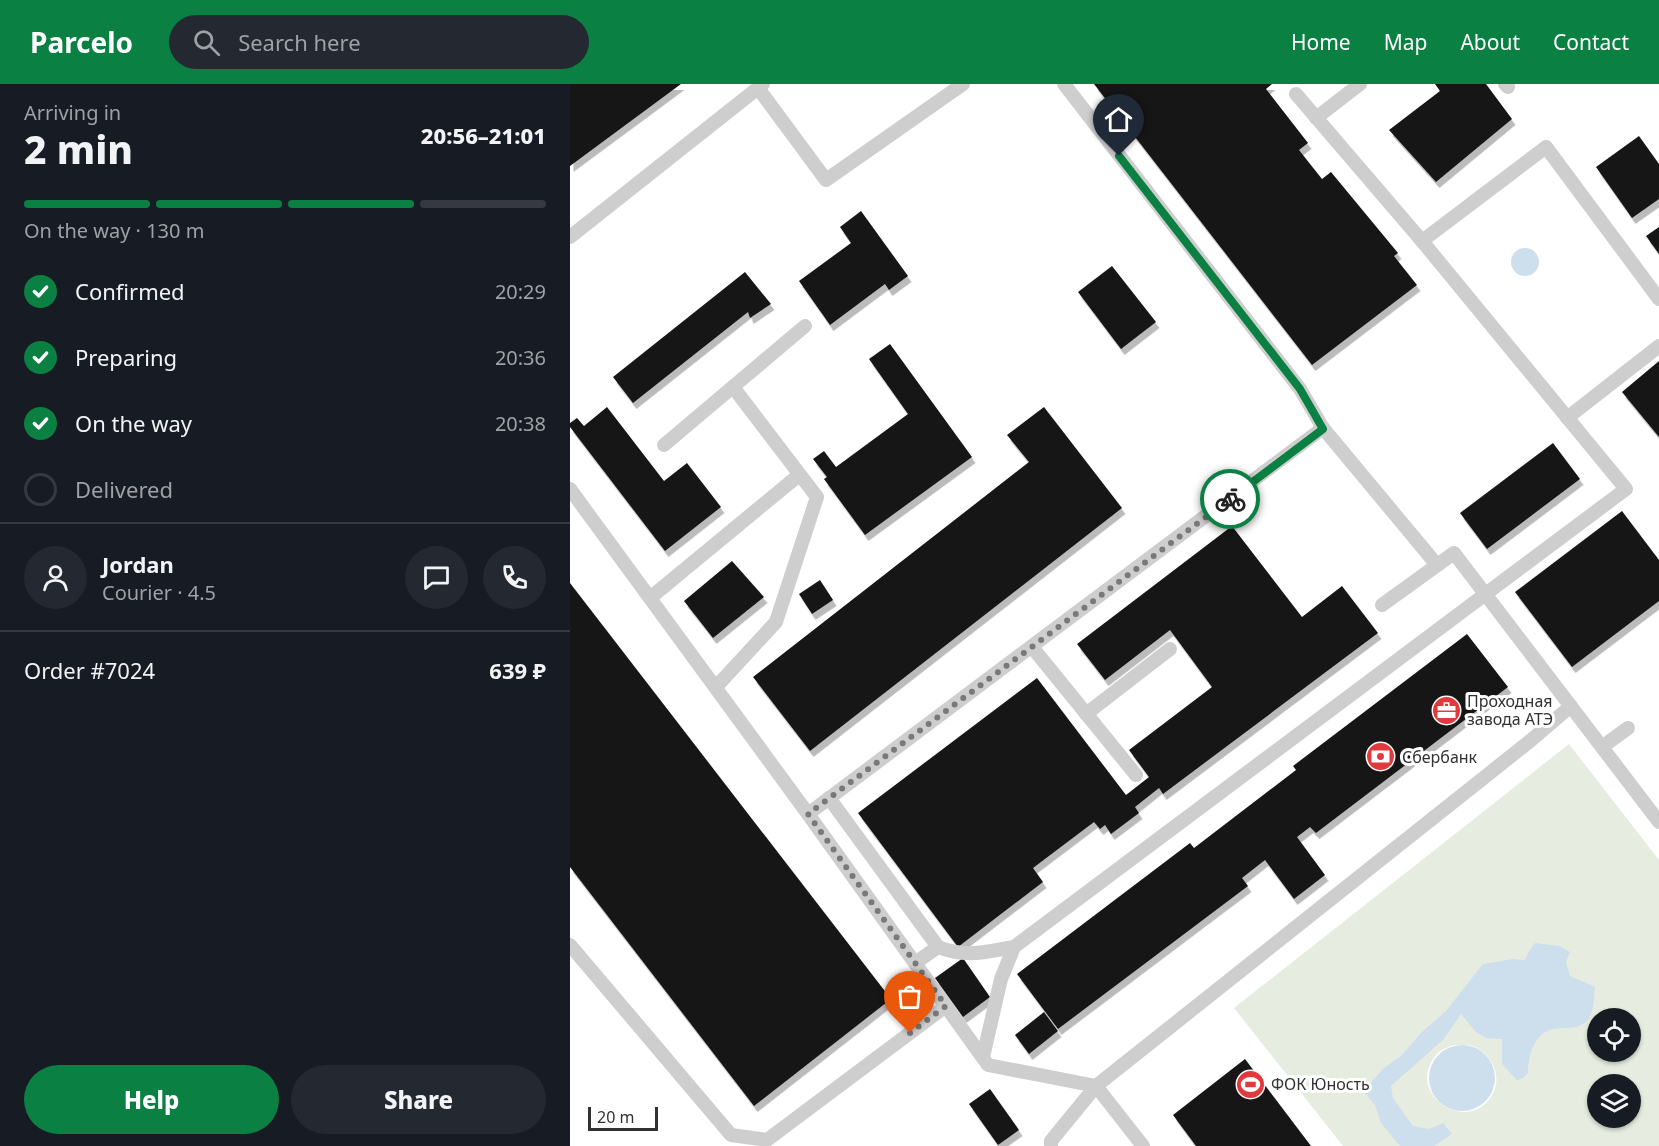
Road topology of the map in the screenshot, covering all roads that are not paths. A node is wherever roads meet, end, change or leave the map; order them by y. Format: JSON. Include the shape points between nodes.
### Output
{"nodes":[{"id":1,"x":963,"y":84,"type":"edge"},
{"id":2,"x":1064,"y":84,"type":"edge"},
{"id":3,"x":1360,"y":84,"type":"edge"},
{"id":4,"x":761,"y":86,"type":"edge"},
{"id":5,"x":1296,"y":94,"type":"dead end"},
{"id":6,"x":1316,"y":118,"type":"junction"},
{"id":7,"x":570,"y":237,"type":"edge"},
{"id":8,"x":1422,"y":241,"type":"junction"},
{"id":9,"x":1659,"y":299,"type":"edge"},
{"id":10,"x":805,"y":326,"type":"dead end"},
{"id":11,"x":1659,"y":345,"type":"edge"},
{"id":12,"x":733,"y":387,"type":"junction"},
{"id":13,"x":1568,"y":418,"type":"junction"},
{"id":14,"x":1323,"y":429,"type":"junction"},
{"id":15,"x":664,"y":445,"type":"dead end"},
{"id":16,"x":799,"y":475,"type":"junction"},
{"id":17,"x":570,"y":489,"type":"edge"},
{"id":18,"x":1437,"y":565,"type":"junction"},
{"id":19,"x":1486,"y":594,"type":"junction"},
{"id":20,"x":650,"y":598,"type":"junction"},
{"id":21,"x":1382,"y":604,"type":"dead end"},
{"id":22,"x":1032,"y":647,"type":"junction"},
{"id":23,"x":1170,"y":649,"type":"dead end"},
{"id":24,"x":716,"y":687,"type":"junction"},
{"id":25,"x":1571,"y":706,"type":"junction"},
{"id":26,"x":1086,"y":714,"type":"junction"},
{"id":27,"x":1628,"y":728,"type":"dead end"},
{"id":28,"x":1602,"y":747,"type":"junction"},
{"id":29,"x":1136,"y":775,"type":"dead end"},
{"id":30,"x":829,"y":798,"type":"junction"},
{"id":31,"x":808,"y":814,"type":"junction"},
{"id":32,"x":1658,"y":819,"type":"edge"},
{"id":33,"x":570,"y":945,"type":"edge"},
{"id":34,"x":938,"y":946,"type":"junction"},
{"id":35,"x":1014,"y":946,"type":"junction"},
{"id":36,"x":915,"y":963,"type":"junction"},
{"id":37,"x":946,"y":1006,"type":"junction"},
{"id":38,"x":983,"y":1057,"type":"junction"},
{"id":39,"x":1096,"y":1086,"type":"junction"},
{"id":40,"x":1048,"y":1144,"type":"edge"},
{"id":41,"x":1143,"y":1146,"type":"edge"}],
"edges":[{"from":1,"to":4,"type":"lane","via":[[826,180]]},
{"from":2,"to":14,"type":"lane","via":[[1300,389]]},
{"from":3,"to":6,"type":"lane"},
{"from":4,"to":7,"type":"lane"},
{"from":5,"to":6,"type":"lane"},
{"from":6,"to":8,"type":"lane"},
{"from":8,"to":9,"type":"lane","via":[[1546,147]]},
{"from":8,"to":13,"type":"lane"},
{"from":10,"to":12,"type":"lane"},
{"from":11,"to":13,"type":"lane"},
{"from":12,"to":15,"type":"lane"},
{"from":12,"to":16,"type":"lane"},
{"from":13,"to":19,"type":"lane","via":[[1626,489]]},
{"from":14,"to":18,"type":"lane"},
{"from":14,"to":22,"type":"lane"},
{"from":16,"to":20,"type":"lane"},
{"from":16,"to":24,"type":"lane","via":[[817,497],[776,622]]},
{"from":17,"to":20,"type":"lane"},
{"from":18,"to":19,"type":"lane","via":[[1454,553]]},
{"from":18,"to":21,"type":"lane"},
{"from":19,"to":25,"type":"lane"},
{"from":19,"to":35,"type":"lane"},
{"from":20,"to":24,"type":"lane"},
{"from":22,"to":26,"type":"lane"},
{"from":22,"to":30,"type":"lane"},
{"from":23,"to":26,"type":"lane"},
{"from":24,"to":31,"type":"lane"},
{"from":25,"to":28,"type":"lane"},
{"from":25,"to":39,"type":"lane"},
{"from":26,"to":29,"type":"lane"},
{"from":27,"to":28,"type":"lane"},
{"from":28,"to":32,"type":"lane"},
{"from":30,"to":31,"type":"lane"},
{"from":30,"to":34,"type":"lane"},
{"from":31,"to":36,"type":"lane"},
{"from":33,"to":37,"type":"lane","via":[[731,1135],[767,1140]]},
{"from":34,"to":35,"type":"lane","via":[[954,953],[972,954]]},
{"from":34,"to":36,"type":"lane"},
{"from":35,"to":38,"type":"lane","via":[[1001,979]]},
{"from":36,"to":37,"type":"lane"},
{"from":37,"to":38,"type":"lane"},
{"from":38,"to":39,"type":"lane","via":[[988,1065]]},
{"from":39,"to":40,"type":"lane"},
{"from":39,"to":41,"type":"lane"}]}
